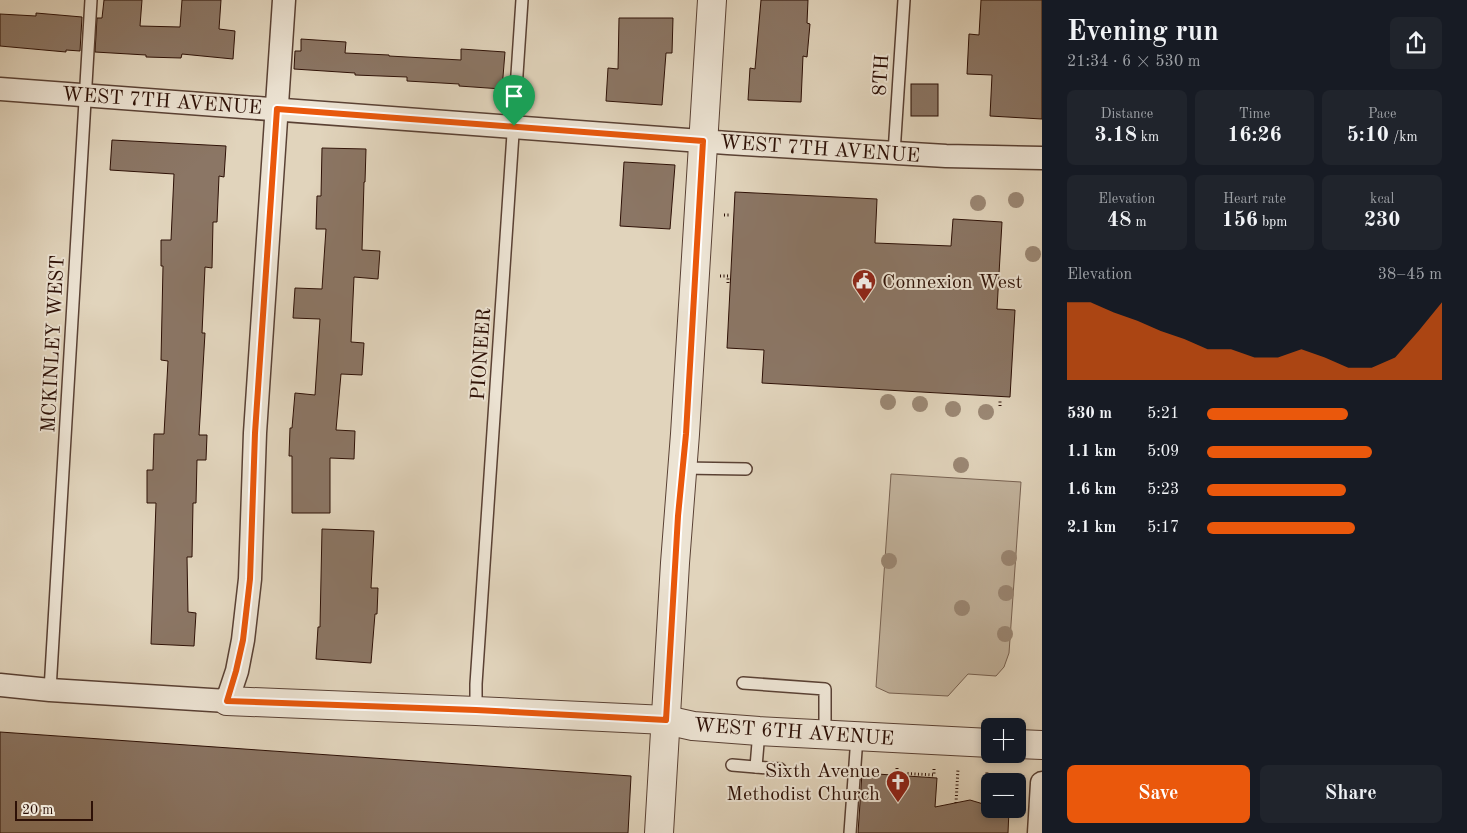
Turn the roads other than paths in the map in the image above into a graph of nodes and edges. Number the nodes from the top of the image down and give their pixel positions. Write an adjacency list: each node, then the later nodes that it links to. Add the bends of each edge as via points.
1 (91, 0): 7 (lane, MCKINLEY WEST)
2 (284, 0): 8 (street)
3 (522, 0): 9 (lane, PIONEER)
4 (712, 0): 10 (street)
5 (904, 0): 11 (lane, 8TH)
6 (0, 89): 7 (street, WEST 7TH AVENUE)
7 (85, 94): 8 (street, WEST 7TH AVENUE); 17 (lane, MCKINLEY WEST)
8 (277, 109): 9 (street, WEST 7TH AVENUE); 18 (street, via 255,433 250,579 243,640)
9 (514, 126): 10 (street, WEST 7TH AVENUE); 19 (lane, PIONEER)
10 (703, 141): 11 (street, WEST 7TH AVENUE); 13 (street)
11 (894, 153): 12 (street, WEST 7TH AVENUE)
12 (1042, 158)
13 (682, 468): 14 (lane); 20 (street)
14 (746, 469)
15 (743, 683): 22 (lane, via 825,689)
16 (0, 685): 17 (street, WEST 6TH AVENUE)
17 (50, 690): 18 (street, WEST 6TH AVENUE)
18 (227, 701): 19 (street, WEST 6TH AVENUE)
19 (476, 710): 20 (street, WEST 6TH AVENUE)
20 (666, 720): 21 (street, WEST 6TH AVENUE, via 693,726); 31 (street)
21 (759, 731): 22 (street, WEST 6TH AVENUE); 28 (lane)
22 (825, 734): 23 (street, WEST 6TH AVENUE)
23 (857, 737): 24 (street, WEST 6TH AVENUE); 32 (lane)
24 (981, 743)
25 (1026, 744): 26 (street)
26 (1042, 745)
27 (732, 765): 28 (lane)
28 (756, 766): 29 (lane)
29 (780, 769)
30 (1042, 783): 33 (street)
31 (659, 833)
32 (850, 833)
33 (1039, 833)

